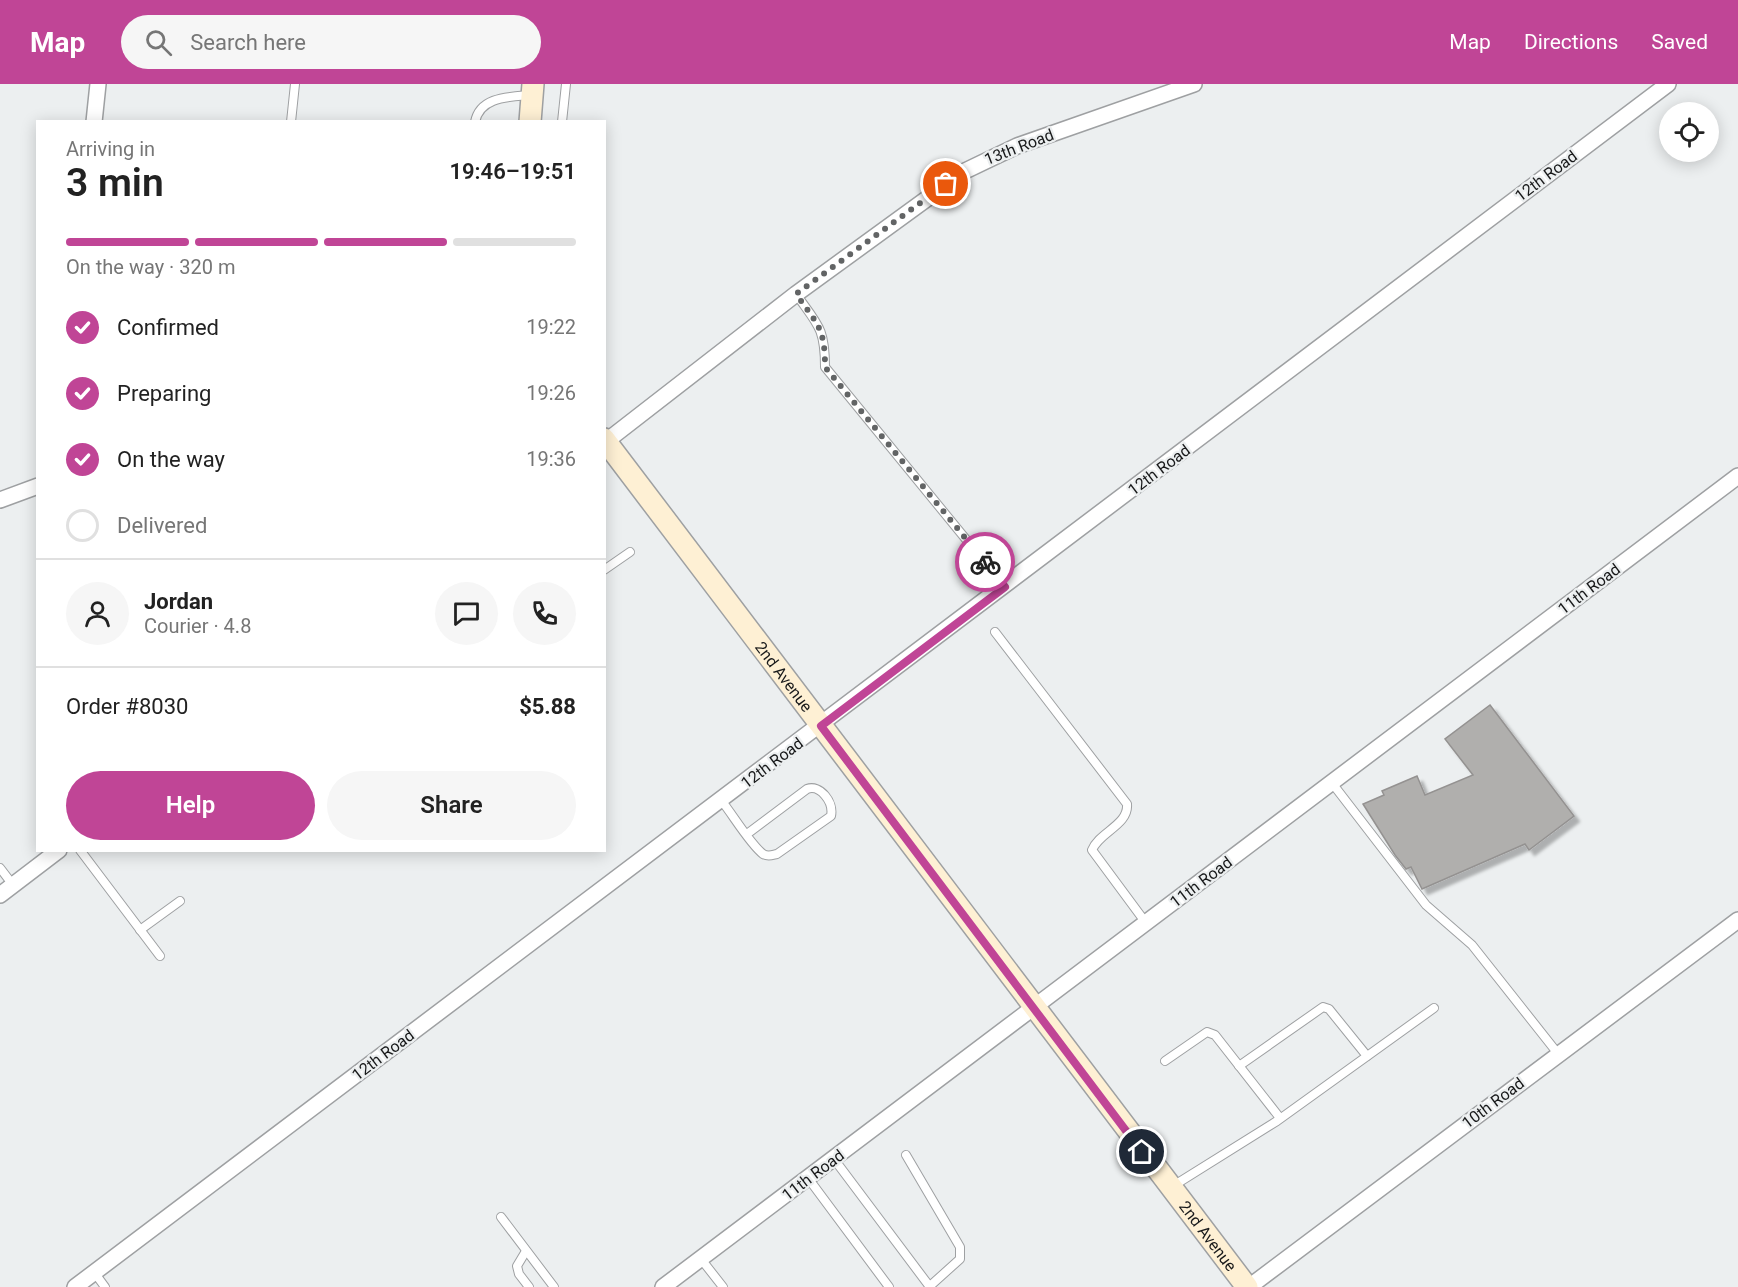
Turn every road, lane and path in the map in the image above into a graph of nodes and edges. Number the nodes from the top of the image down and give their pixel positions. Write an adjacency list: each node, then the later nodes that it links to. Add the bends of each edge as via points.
1 (98, 84): 7 (street)
2 (295, 84): 8 (lane)
3 (566, 84): 11 (lane)
4 (1194, 84): 12 (street, 13th Road, via 990,157)
5 (1668, 84): 20 (street, 12th Road)
6 (533, 90): 9 (lane, via 494,100 484,106); 10 (street)
7 (94, 120)
8 (291, 120)
9 (476, 120)
10 (530, 120)
11 (562, 120)
12 (796, 294): 13 (street, 13th Road); 20 (lane, via 819,327 826,345 825,367)
13 (606, 440)
14 (606, 442): 22 (street, 2nd Avenue)
15 (1738, 476): 23 (street, 11th Road)
16 (36, 487): 17 (street)
17 (0, 500)
18 (630, 552): 19 (lane)
19 (606, 569)
20 (1005, 587): 22 (street, 12th Road)
21 (995, 632): 33 (lane, via 1126,804 1124,817 1092,850)
22 (821, 726): 24 (street, 12th Road); 37 (street, 2nd Avenue)
23 (1332, 783): 33 (street, 11th Road); 38 (lane, via 1426,905 1472,945)
24 (722, 800): 25 (lane); 50 (street, 12th Road)
25 (747, 834): 25 (lane, via 763,854 777,854 831,816 831,804 819,789 807,789)
26 (56, 852): 29 (street)
27 (82, 852): 34 (lane)
28 (0, 868): 29 (lane)
29 (13, 885): 30 (street)
30 (0, 895)
31 (180, 901): 34 (lane)
32 (1738, 921): 38 (street, 10th Road)
33 (1147, 924): 37 (street, 11th Road)
34 (140, 930): 35 (lane)
35 (160, 956)
36 (1434, 1008): 39 (lane)
37 (1034, 1009): 44 (street, 11th Road); 46 (street, 2nd Avenue)
38 (1559, 1054): 59 (street, 10th Road)
39 (1367, 1056): 41 (lane, via 1329,1009 1323,1007); 42 (lane)
40 (1165, 1061): 41 (lane, via 1207,1032 1215,1035)
41 (1239, 1066): 42 (lane)
42 (1280, 1118): 46 (lane)
43 (906, 1155): 58 (lane, via 960,1247 960,1259)
44 (834, 1159): 45 (street, 11th Road); 58 (lane)
45 (808, 1178): 49 (street, 11th Road); 57 (lane)
46 (1169, 1188): 59 (street, 2nd Avenue)
47 (501, 1217): 48 (lane)
48 (526, 1251): 53 (lane, via 517,1266); 54 (lane)
49 (701, 1259): 55 (street, 11th Road); 56 (lane)
50 (94, 1272): 51 (street, 12th Road); 52 (lane)
51 (75, 1287)
52 (105, 1287)
53 (529, 1287)
54 (554, 1287)
55 (663, 1287)
56 (723, 1287)
57 (889, 1287)
58 (930, 1287)
59 (1248, 1287)

